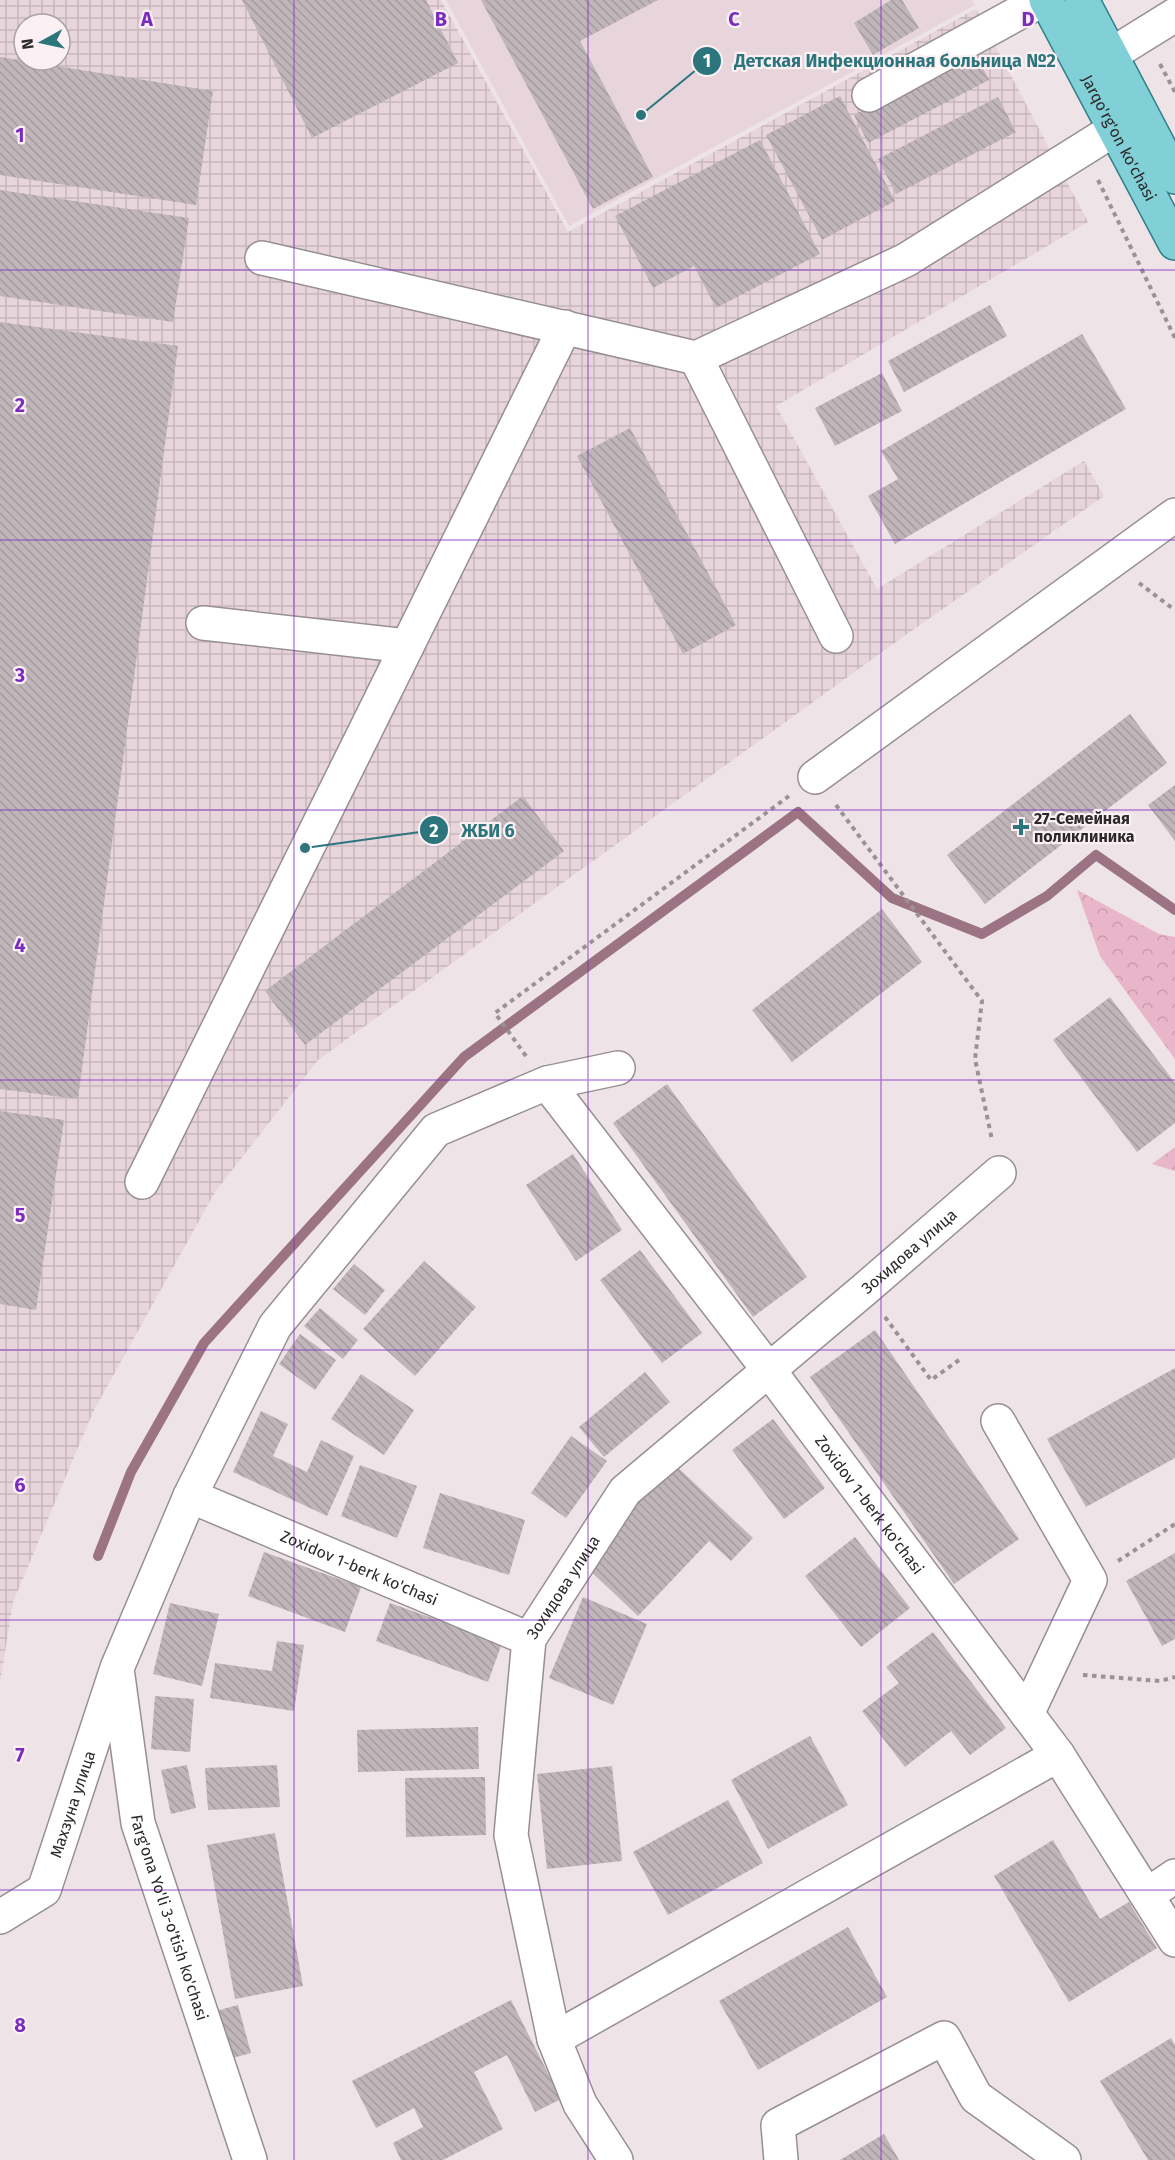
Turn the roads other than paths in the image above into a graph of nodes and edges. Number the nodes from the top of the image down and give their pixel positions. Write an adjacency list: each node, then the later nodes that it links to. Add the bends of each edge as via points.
1 (1044, 0): 4 (main road, Jarqo'rg'on ko'chasi); 5 (street)
2 (1082, 0): 4 (main road, Jarqo'rg'on ko'chasi)
3 (1175, 15): 4 (street)
4 (1097, 64): 6 (main road, Jarqo'rg'on ko'chasi); 7 (main road, Jarqo'rg'on ko'chasi)
5 (869, 95)
6 (1115, 129): 8 (main road, Jarqo'rg'on ko'chasi); 11 (street, via 906,260)
7 (1175, 177)
8 (1175, 243)
9 (262, 258): 10 (street)
10 (565, 327): 11 (street); 15 (street)
11 (696, 358): 14 (street)
12 (1175, 515): 16 (street)
13 (203, 623): 15 (street)
14 (836, 636)
15 (407, 646): 20 (street)
16 (815, 777)
17 (618, 1068): 18 (street, Махзуна улица)
18 (548, 1083): 21 (street, Zoxidov 1-berk ko'chasi); 23 (street, Махзуна улица, via 436,1130 275,1326)
19 (999, 1173): 21 (street, Зохидова улица)
20 (142, 1182)
21 (768, 1369): 24 (street, Зохидова улица, via 625,1491); 26 (street, Zoxidov 1-berk ko'chasi)
22 (998, 1421): 26 (street, via 1090,1580)
23 (190, 1496): 24 (street, Zoxidov 1-berk ko'chasi); 25 (street, Махзуна улица)
24 (529, 1639): 32 (street, Зохидова улица, via 511,1835)
25 (117, 1668): 30 (street, Махзуна улица, via 44,1890); 33 (street, Farg'ona Yo'li 3-o'tish ko'chasi, via 138,1823)
26 (1027, 1714): 27 (street, Zoxidov 1-berk ko'chasi)
27 (1058, 1755): 29 (street, Zoxidov 1-berk ko'chasi); 32 (street)
28 (1175, 1876): 29 (street)
29 (1147, 1895): 31 (street, Zoxidov 1-berk ko'chasi)
30 (0, 1917)
31 (1175, 1940)
32 (554, 2039): 34 (street, Зохидова улица, via 580,2104)
33 (250, 2160)
34 (616, 2160)
35 (781, 2160): 36 (street, via 778,2125 944,2038 976,2097)
36 (1064, 2160)

